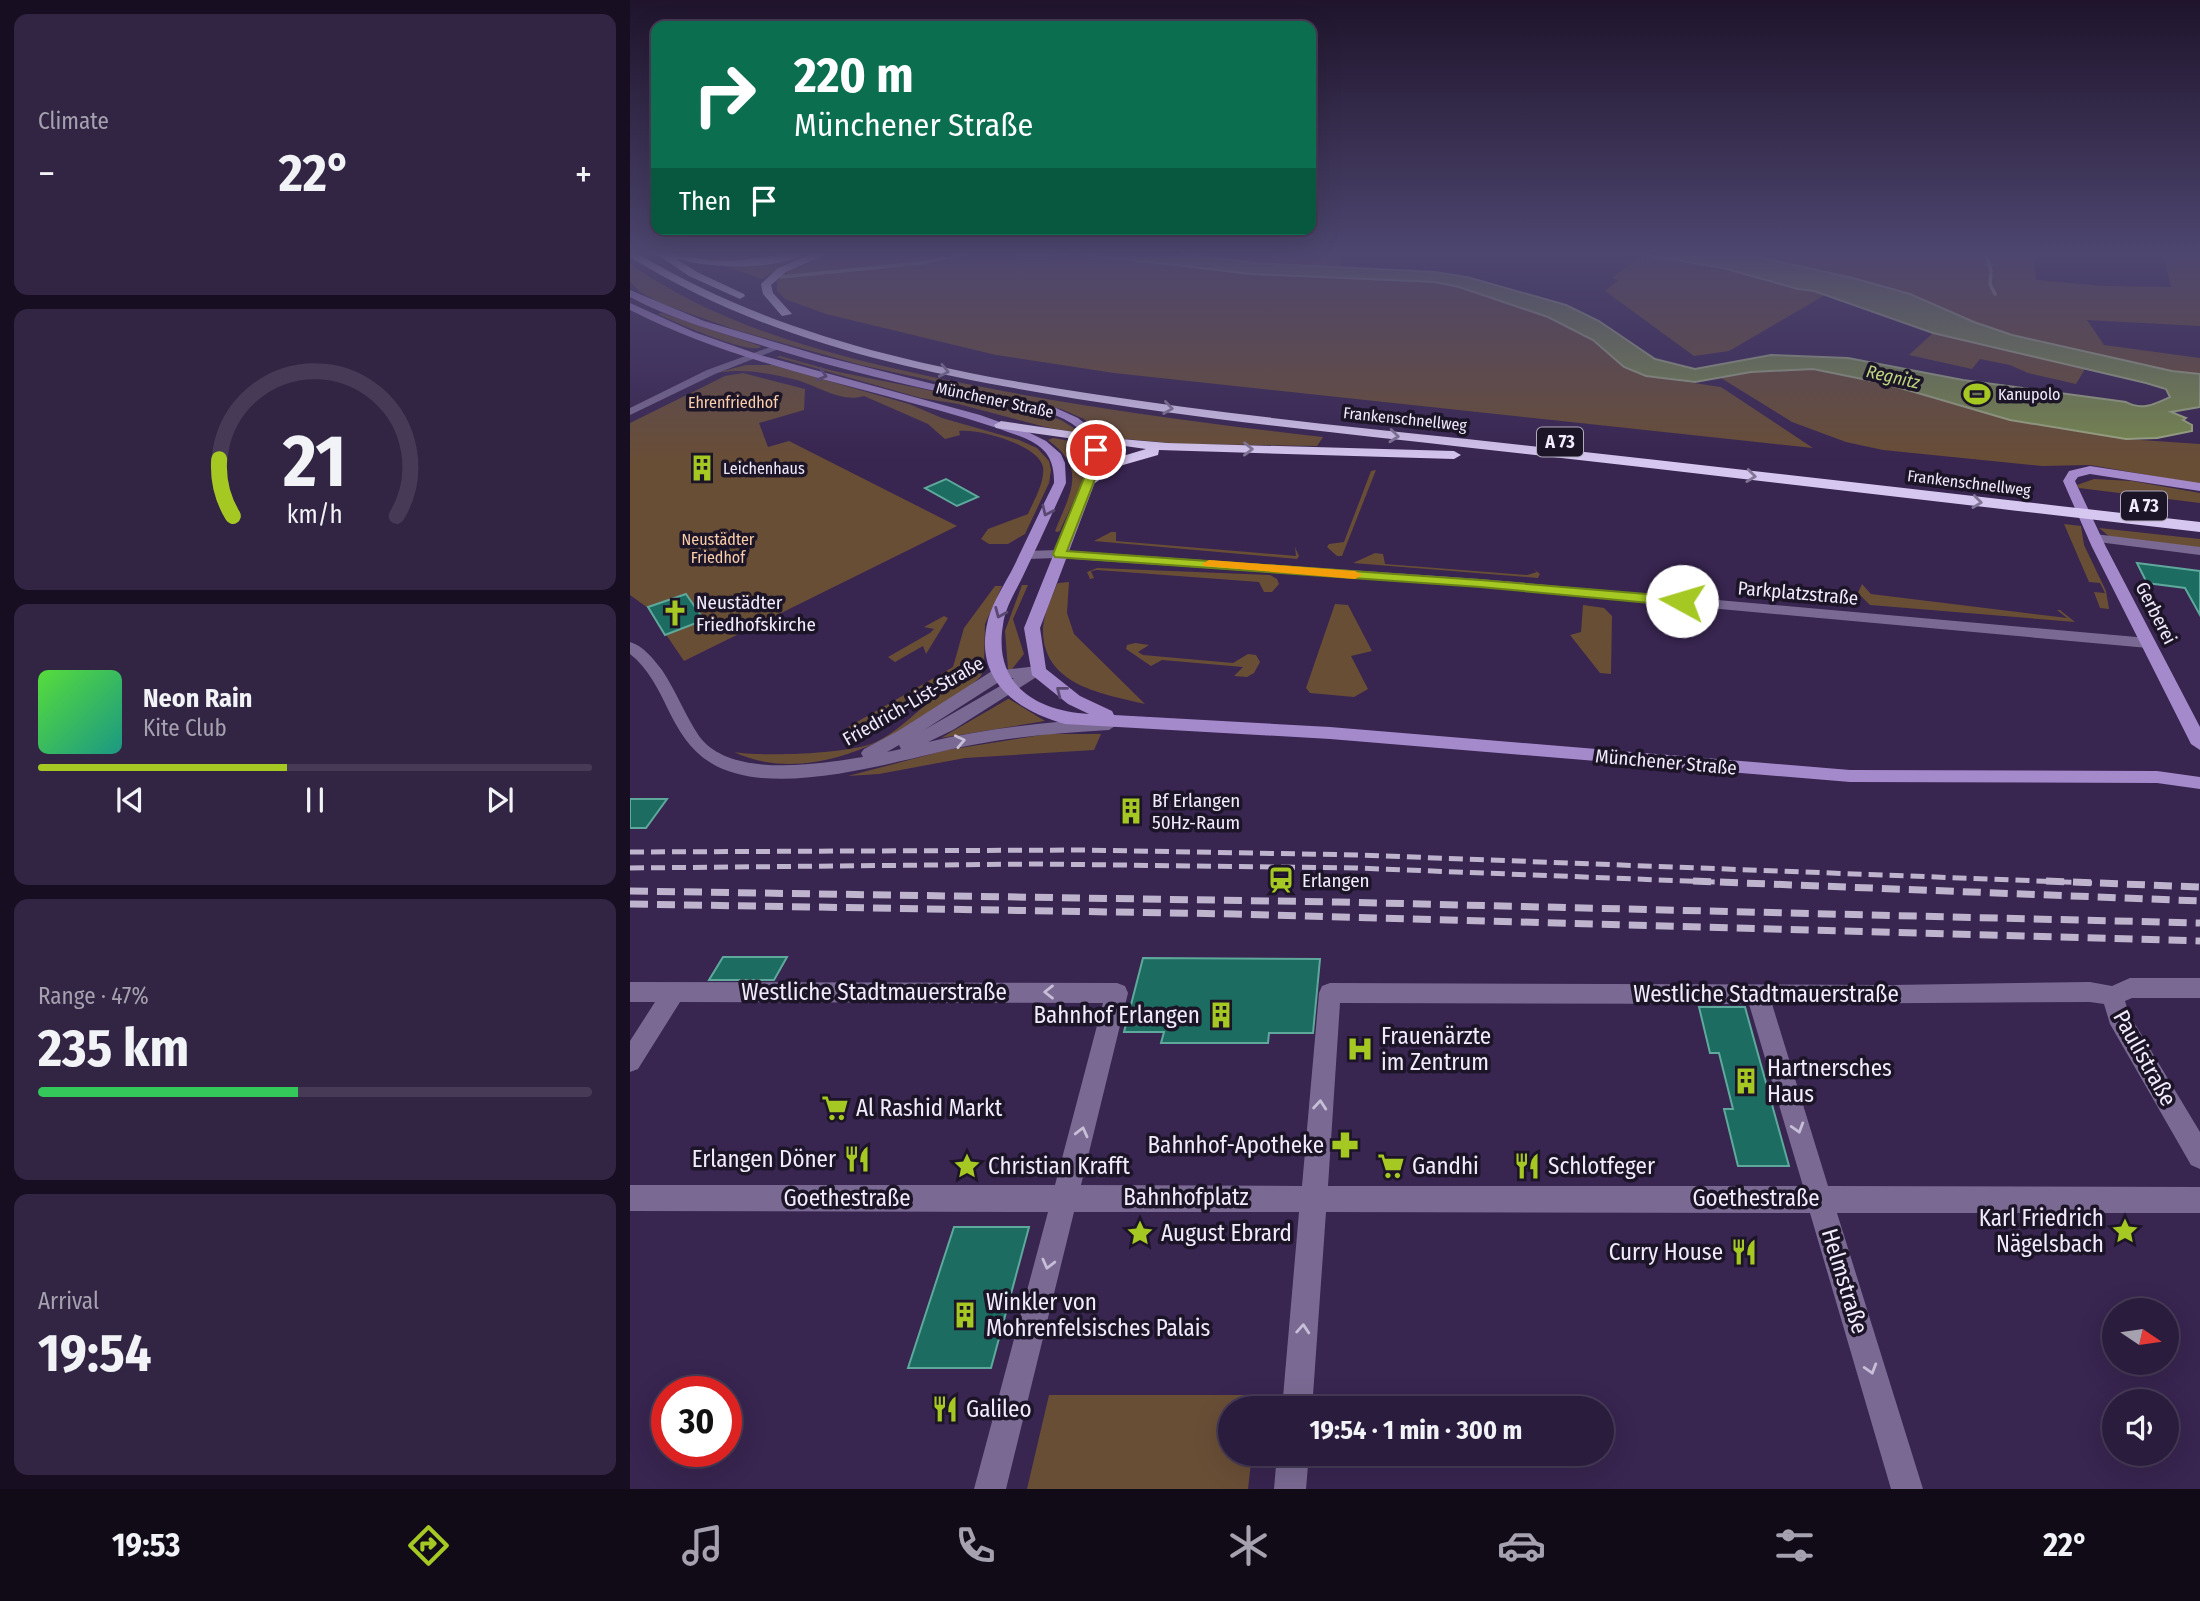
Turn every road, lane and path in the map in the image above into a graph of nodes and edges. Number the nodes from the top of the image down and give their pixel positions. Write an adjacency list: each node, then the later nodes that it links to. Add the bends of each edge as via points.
1 (668, 322): 6 (main road, Münchener Straße)
2 (705, 322): 4 (main road, Münchener Straße)
3 (770, 322): 11 (highway, Frankenschnellweg / A 73, one-way to 11, via 897,361 1064,393)
4 (779, 347): 6 (street); 9 (main road, Münchener Straße, via 1065,415)
5 (930, 354): 14 (highway, Frankenschnellweg / A 73, via 1167,396)
6 (756, 356): 7 (street, via 711,372); 8 (main road, Münchener Straße, one-way to 8)
7 (630, 412)
8 (1001, 425): 9 (highway); 21 (main road, Münchener Straße, one-way to 21, via 1046,447 1061,465 1060,483)
9 (1095, 439): 10 (highway); 12 (main road, via 1097,461)
10 (1168, 447): 11 (highway, one-way to 11); 12 (highway, via 1126,459)
11 (1659, 465): 14 (highway, Frankenschnellweg / A 73, one-way to 14)
12 (1090, 482): 20 (main road)
13 (2200, 487): 18 (main road, Gerberei, via 2090,470 2073,474 2069,481)
14 (2039, 502): 15 (highway, Frankenschnellweg / A 73)
15 (2092, 508): 16 (highway, Frankenschnellweg / A 73); 17 (highway, Frankenschnellweg / A 73)
16 (2200, 513)
17 (2200, 527)
18 (2095, 538): 19 (street); 22 (main road, Gerberei)
19 (2200, 551)
20 (1059, 554): 21 (street, Parkplatzstraße); 22 (street, Parkplatzstraße, via 1480,583); 24 (main road, via 1032,628)
21 (1026, 555): 25 (main road, Münchener Straße, one-way to 25, via 995,624)
22 (2148, 643): 28 (main road, Gerberei)
23 (630, 647): 29 (street, Friedrich-List-Straße, via 655,675 694,742 709,756 734,766 768,771)
24 (1038, 671): 25 (street, Friedrich-List-Straße); 26 (street, Friedrich-List-Straße); 27 (main road, Münchener Straße, one-way to 24, via 1097,712 1073,700)
25 (998, 675): 26 (main road, Münchener Straße); 29 (street, Friedrich-List-Straße, via 893,741)
26 (1010, 690): 27 (main road, Münchener Straße, via 1042,713); 29 (street, Friedrich-List-Straße, via 917,741)
27 (1137, 722): 29 (street, Friedrich-List-Straße, one-way to 27, via 1018,731); 30 (main road, Münchener Straße, via 1330,733 1850,776 2157,777)
28 (2200, 744)
29 (845, 765)
30 (2200, 783)
31 (2200, 988): 35 (street, Westliche Stadtmauerstraße, via 2130,988)
32 (630, 992): 33 (street, Westliche Stadtmauerstraße)
33 (674, 992): 36 (street); 40 (street, Westliche Stadtmauerstraße, one-way to 33, via 1117,993)
34 (1756, 993): 35 (street, Westliche Stadtmauerstraße, via 2090,992); 38 (street, Westliche Stadtmauerstraße, one-way to 34, via 1330,993); 41 (street, Helmstraße, one-way to 41)
35 (2113, 996): 37 (street, Paulistraße, via 2118,1017)
36 (630, 1061)
37 (2200, 1156)
38 (1313, 1197): 40 (street, Bahnhofplatz); 41 (street, Goethestraße); 43 (street, one-way to 38)
39 (630, 1198): 40 (street, Goethestraße)
40 (1065, 1198): 45 (street, one-way to 45)
41 (1820, 1199): 42 (street, Goethestraße); 47 (street, Helmstraße, one-way to 47)
42 (2200, 1200)
43 (1298, 1396)
44 (1292, 1466): 46 (street)
45 (990, 1489)
46 (1290, 1489)
47 (1907, 1489)

